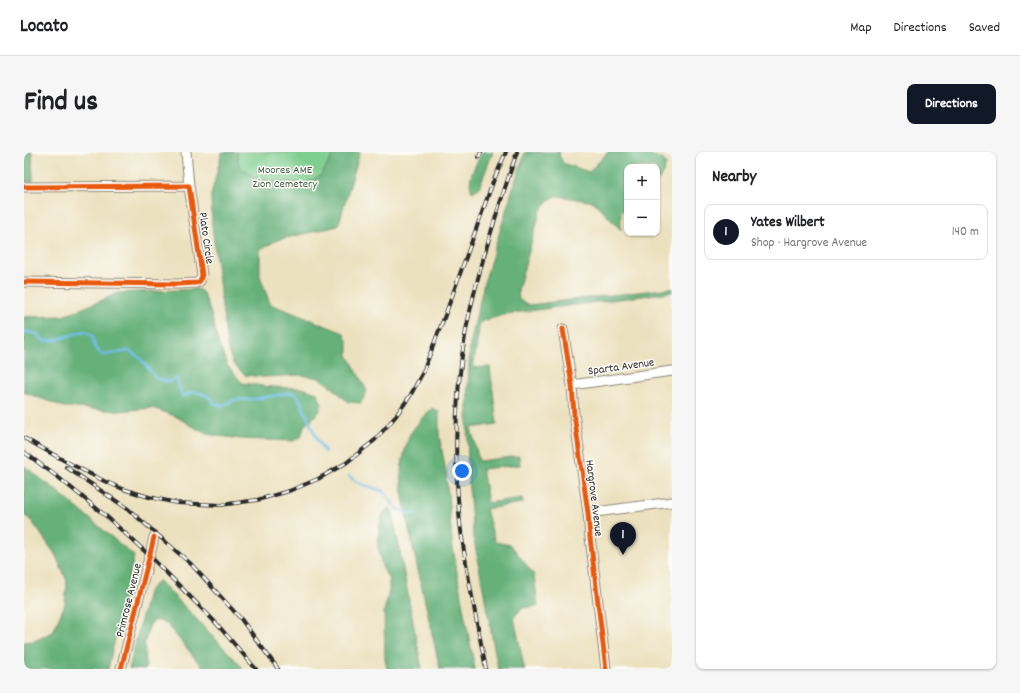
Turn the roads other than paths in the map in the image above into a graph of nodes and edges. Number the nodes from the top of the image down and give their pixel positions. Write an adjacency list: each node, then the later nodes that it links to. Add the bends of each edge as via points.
1 (186, 152): 2 (street)
2 (189, 186): 3 (street); 4 (street, Plato Circle, via 202,275 200,281 178,284)
3 (24, 187)
4 (24, 282)
5 (562, 329): 7 (street, Hargrove Avenue)
6 (672, 372): 7 (street, Sparta Avenue)
7 (572, 385): 9 (street, Hargrove Avenue)
8 (672, 502): 9 (street)
9 (588, 513): 12 (street, Hargrove Avenue)
10 (154, 537): 11 (street, Primrose Avenue)
11 (121, 669)
12 (606, 669)

